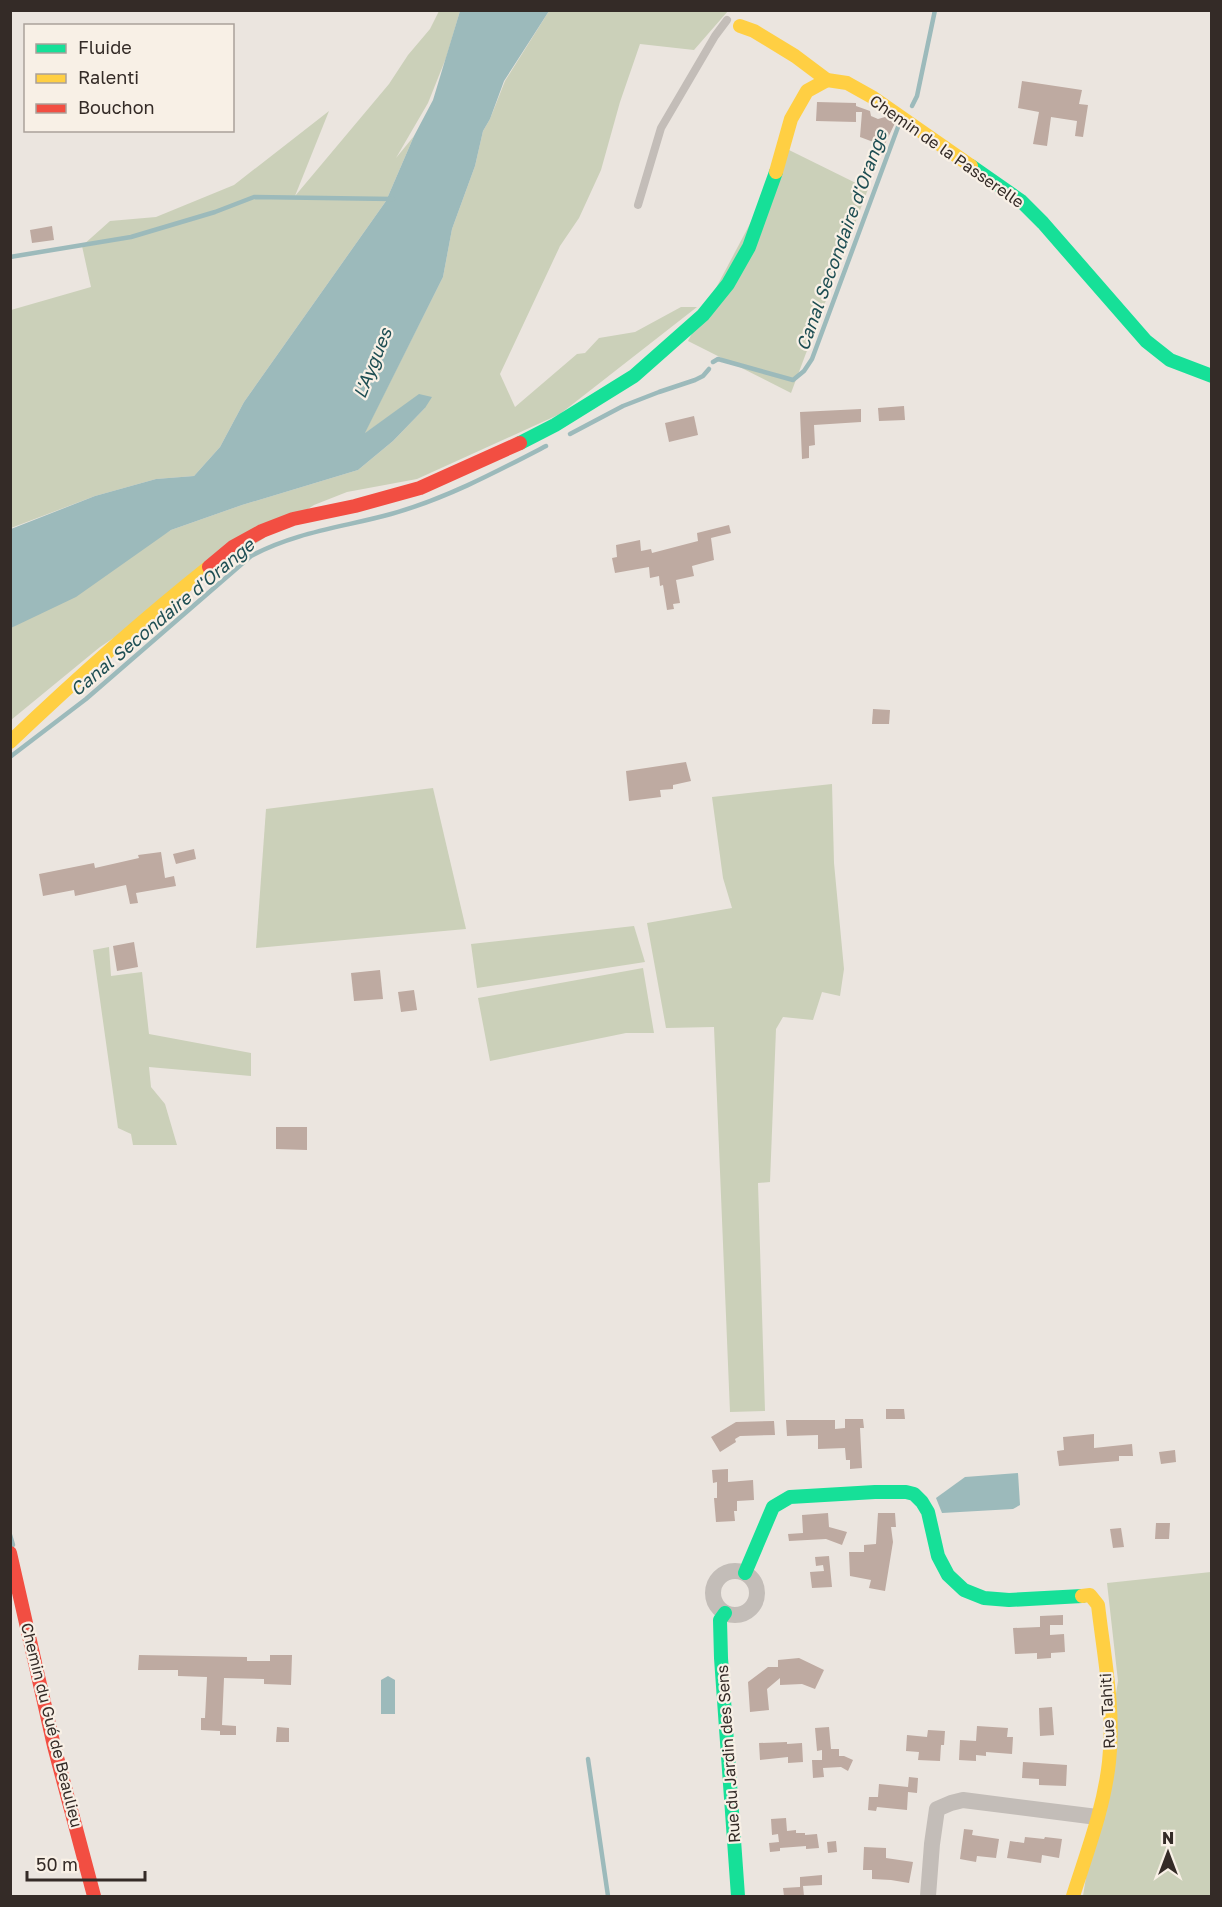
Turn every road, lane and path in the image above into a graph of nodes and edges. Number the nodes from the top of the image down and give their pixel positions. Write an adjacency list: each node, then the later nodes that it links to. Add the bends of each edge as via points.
1 (734, 23): 2 (street, Chemin de la Passerelle, via 795,56); 3 (lane, via 715,36 662,128)
2 (826, 80): 4 (street, Chemin de la Passerelle, via 847,83 872,97 1021,201 1146,341 1170,360); 5 (street, via 807,91 791,119 749,247 728,284 703,315 634,376 555,425 430,484 292,519 233,547 91,665)
3 (638, 205)
4 (1212, 376)
5 (10, 742)
6 (10, 1553): 10 (street, Chemin du Gué de Beaulieu, via 54,1746)
7 (745, 1573): 8 (street, via 730,1571 714,1587 715,1602); 8 (street, via 757,1589 755,1603 745,1613); 9 (street, Rue Tahiti, via 773,1507 780,1502 790,1497 896,1491 913,1493 922,1502 929,1515 939,1560 963,1589 982,1598 1090,1595 1098,1605 1110,1742)
8 (725, 1613): 11 (street, Rue du Jardin des Sens, via 720,1620 721,1658)
9 (1097, 1817): 12 (street, via 963,1800 937,1809); 13 (street, Rue Tahiti)
10 (94, 1896)
11 (738, 1896)
12 (928, 1896)
13 (1072, 1896)

